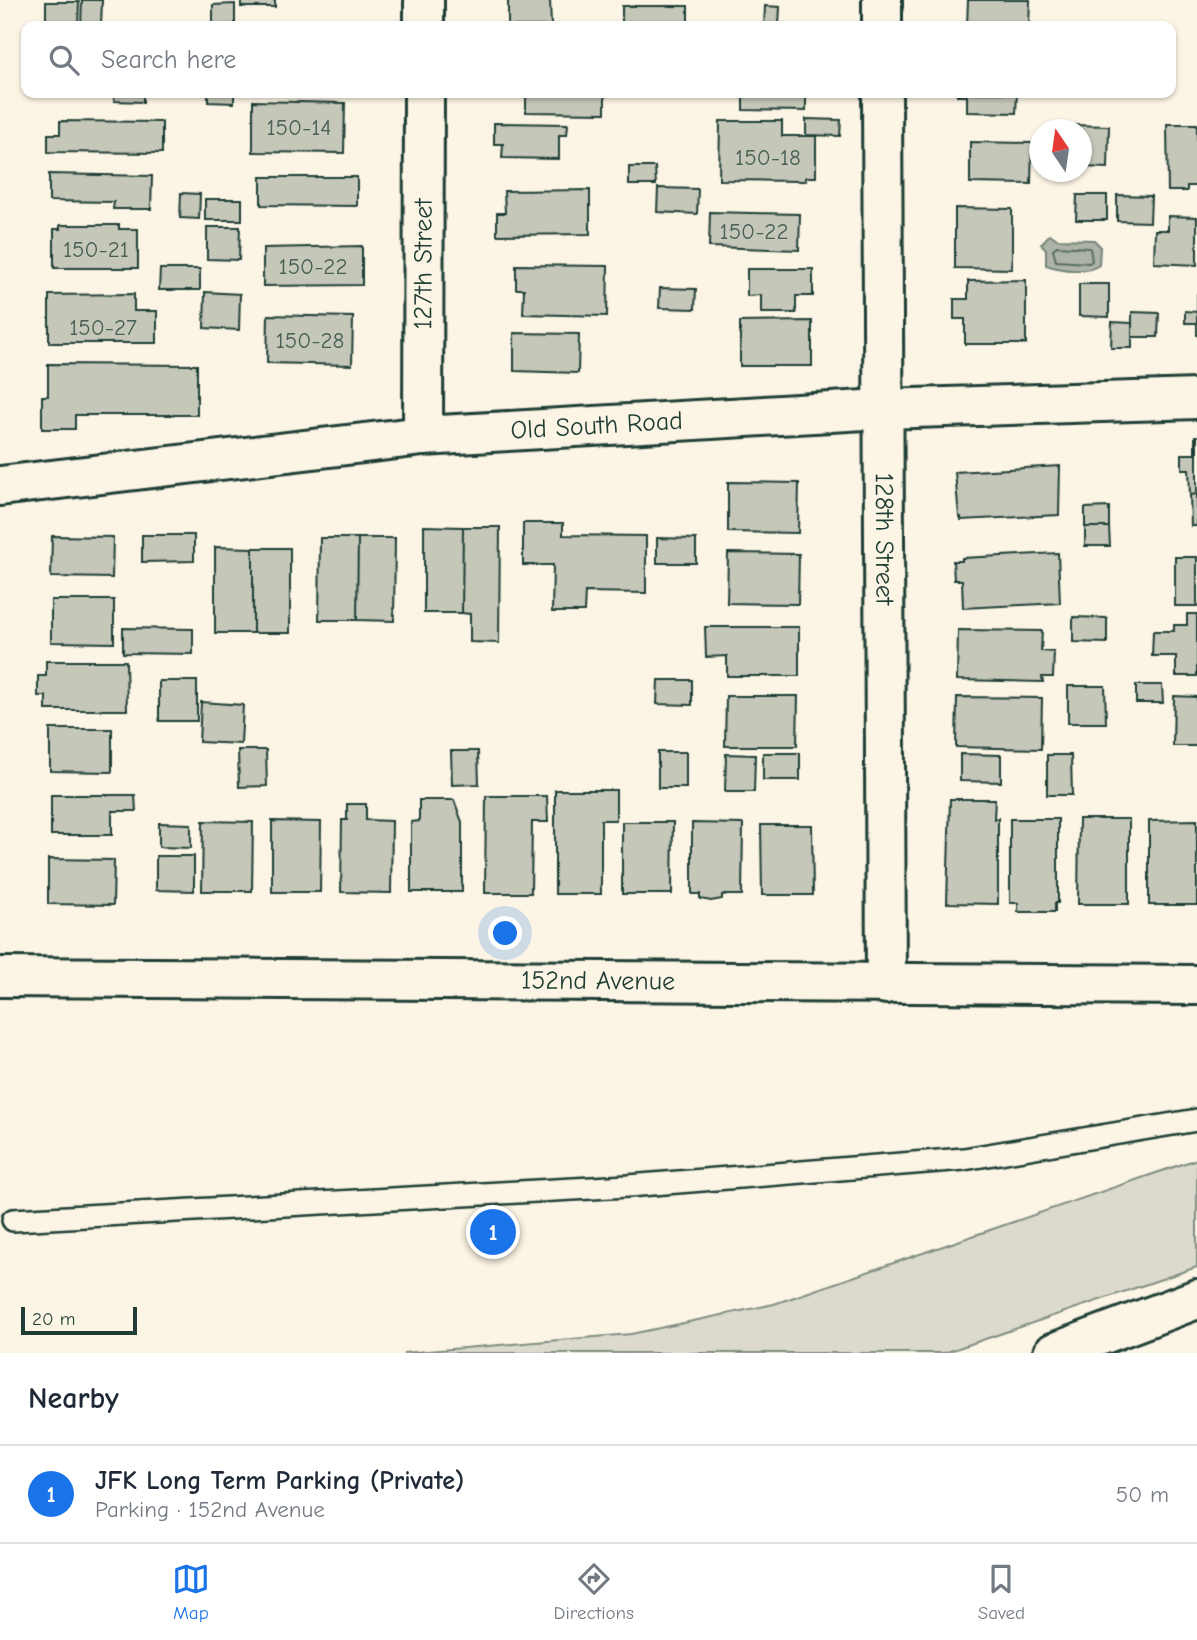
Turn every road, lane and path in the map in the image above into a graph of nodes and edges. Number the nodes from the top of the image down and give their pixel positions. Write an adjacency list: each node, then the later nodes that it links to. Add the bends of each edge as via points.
1 (424, 0): 3 (main road)
2 (882, 0): 4 (main road)
3 (424, 21)
4 (882, 21)
5 (424, 98): 9 (main road, 127th Street)
6 (882, 98): 8 (main road, 128th Street)
7 (1197, 398): 8 (main road, Old South Road)
8 (882, 409): 9 (main road, Old South Road); 12 (main road, 128th Street)
9 (423, 436): 10 (main road, Old South Road)
10 (0, 486)
11 (0, 977): 12 (main road, 152nd Avenue)
12 (886, 984): 13 (main road, 152nd Avenue)
13 (1197, 985)
14 (1197, 1120): 15 (lane, via 950,1161 628,1186)
15 (13, 1220)
16 (1197, 1298): 17 (main road)
17 (1053, 1353)

